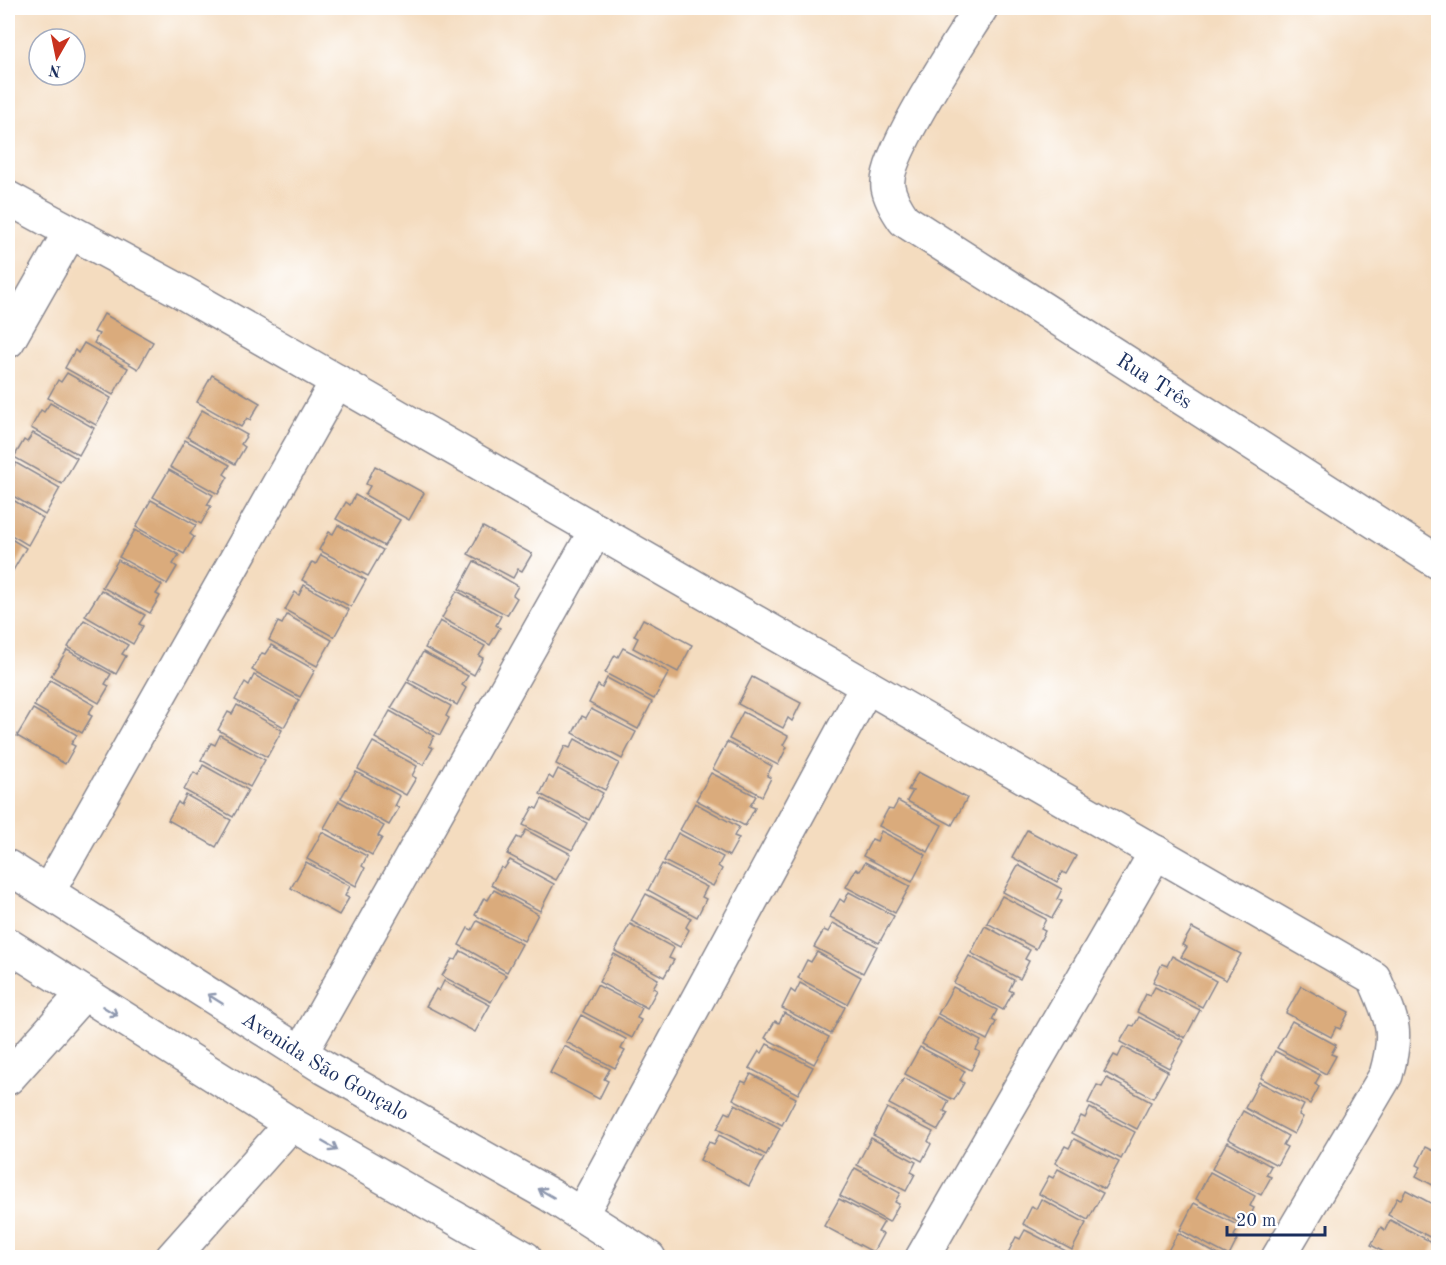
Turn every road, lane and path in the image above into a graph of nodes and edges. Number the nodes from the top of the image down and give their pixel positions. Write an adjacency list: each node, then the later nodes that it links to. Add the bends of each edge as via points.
1 (981, 8): 7 (street, Rua Três, via 889,168 887,186 904,220)
2 (8, 198): 3 (street)
3 (70, 232): 4 (street); 5 (street)
4 (8, 341)
5 (337, 381): 6 (street); 11 (street)
6 (597, 531): 8 (street); 14 (street)
7 (1438, 562)
8 (867, 686): 9 (street); 17 (street)
9 (1156, 852): 21 (street); 22 (street, via 1374,978 1391,1017 1395,1045 1386,1075)
10 (8, 867): 11 (street, Avenida São Gonçalo)
11 (48, 892): 14 (street, Avenida São Gonçalo, one-way to 11)
12 (8, 945): 13 (street)
13 (83, 994): 15 (street); 16 (street, one-way to 16)
14 (301, 1053): 17 (street, Avenida São Gonçalo, one-way to 14)
15 (8, 1078)
16 (291, 1124): 18 (street, one-way to 18); 19 (street)
17 (581, 1215): 20 (street, Avenida São Gonçalo)
18 (517, 1256)
19 (172, 1257)
20 (649, 1257)
21 (922, 1257)
22 (1278, 1257)

